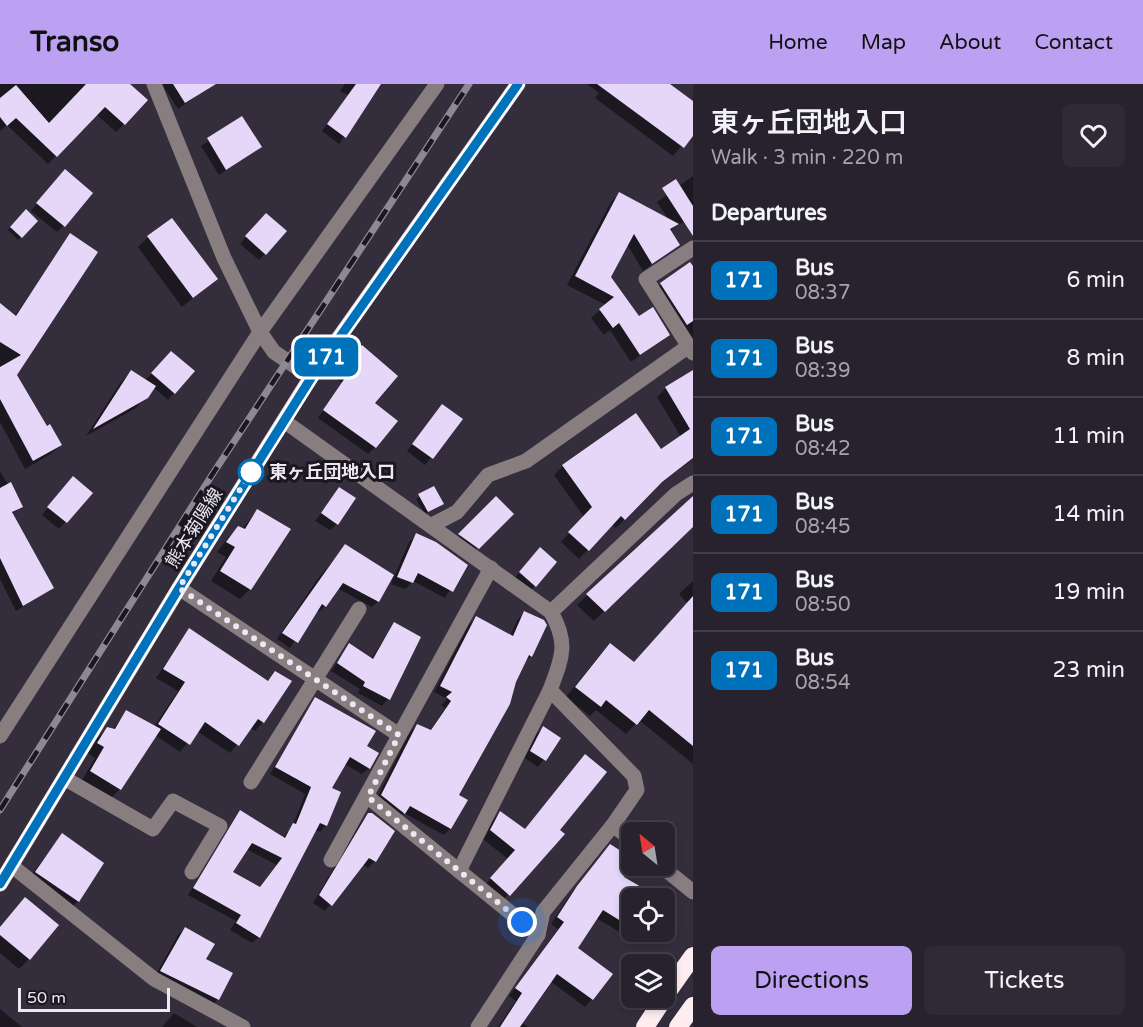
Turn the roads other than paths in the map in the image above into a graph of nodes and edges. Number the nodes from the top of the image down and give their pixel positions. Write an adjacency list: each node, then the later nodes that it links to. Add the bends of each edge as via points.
1 (154, 84): 5 (street, via 224,258)
2 (437, 84): 5 (street)
3 (518, 84): 7 (main road, 熊本菊陽線)
4 (693, 248): 6 (street, via 646,279)
5 (260, 332): 7 (street, via 273,352); 18 (street)
6 (691, 349): 10 (street, via 526,461 488,475 457,512)
7 (311, 378): 8 (main road, 熊本菊陽線)
8 (284, 421): 10 (street); 12 (main road, 熊本菊陽線)
9 (693, 483): 14 (street, via 676,494)
10 (432, 525): 11 (street)
11 (491, 568): 14 (street); 17 (street)
12 (179, 588): 15 (street); 19 (main road, 熊本菊陽線)
13 (360, 609): 15 (street)
14 (551, 612): 16 (street, via 564,642)
15 (316, 680): 17 (street); 20 (street)
16 (550, 690): 22 (street, via 634,776 637,790); 26 (street)
17 (399, 735): 21 (street)
18 (0, 736)
19 (64, 778): 25 (main road, 熊本菊陽線); 27 (street, via 153,829 173,801 220,825)
20 (251, 782)
21 (368, 797): 24 (street); 26 (street)
22 (613, 825): 23 (street); 31 (street, via 543,912)
23 (621, 831)
24 (331, 860)
25 (12, 866): 29 (main road, 熊本菊陽線); 36 (street, via 154,980)
26 (459, 871): 31 (street)
27 (192, 872)
28 (673, 876): 30 (street)
29 (0, 884)
30 (693, 892)
31 (538, 935): 37 (street)
32 (693, 956): 33 (highway)
33 (675, 981)
34 (693, 1006): 39 (highway)
35 (657, 1008): 38 (highway)
36 (243, 1027)
37 (478, 1027)
38 (645, 1027)
39 (678, 1027)

